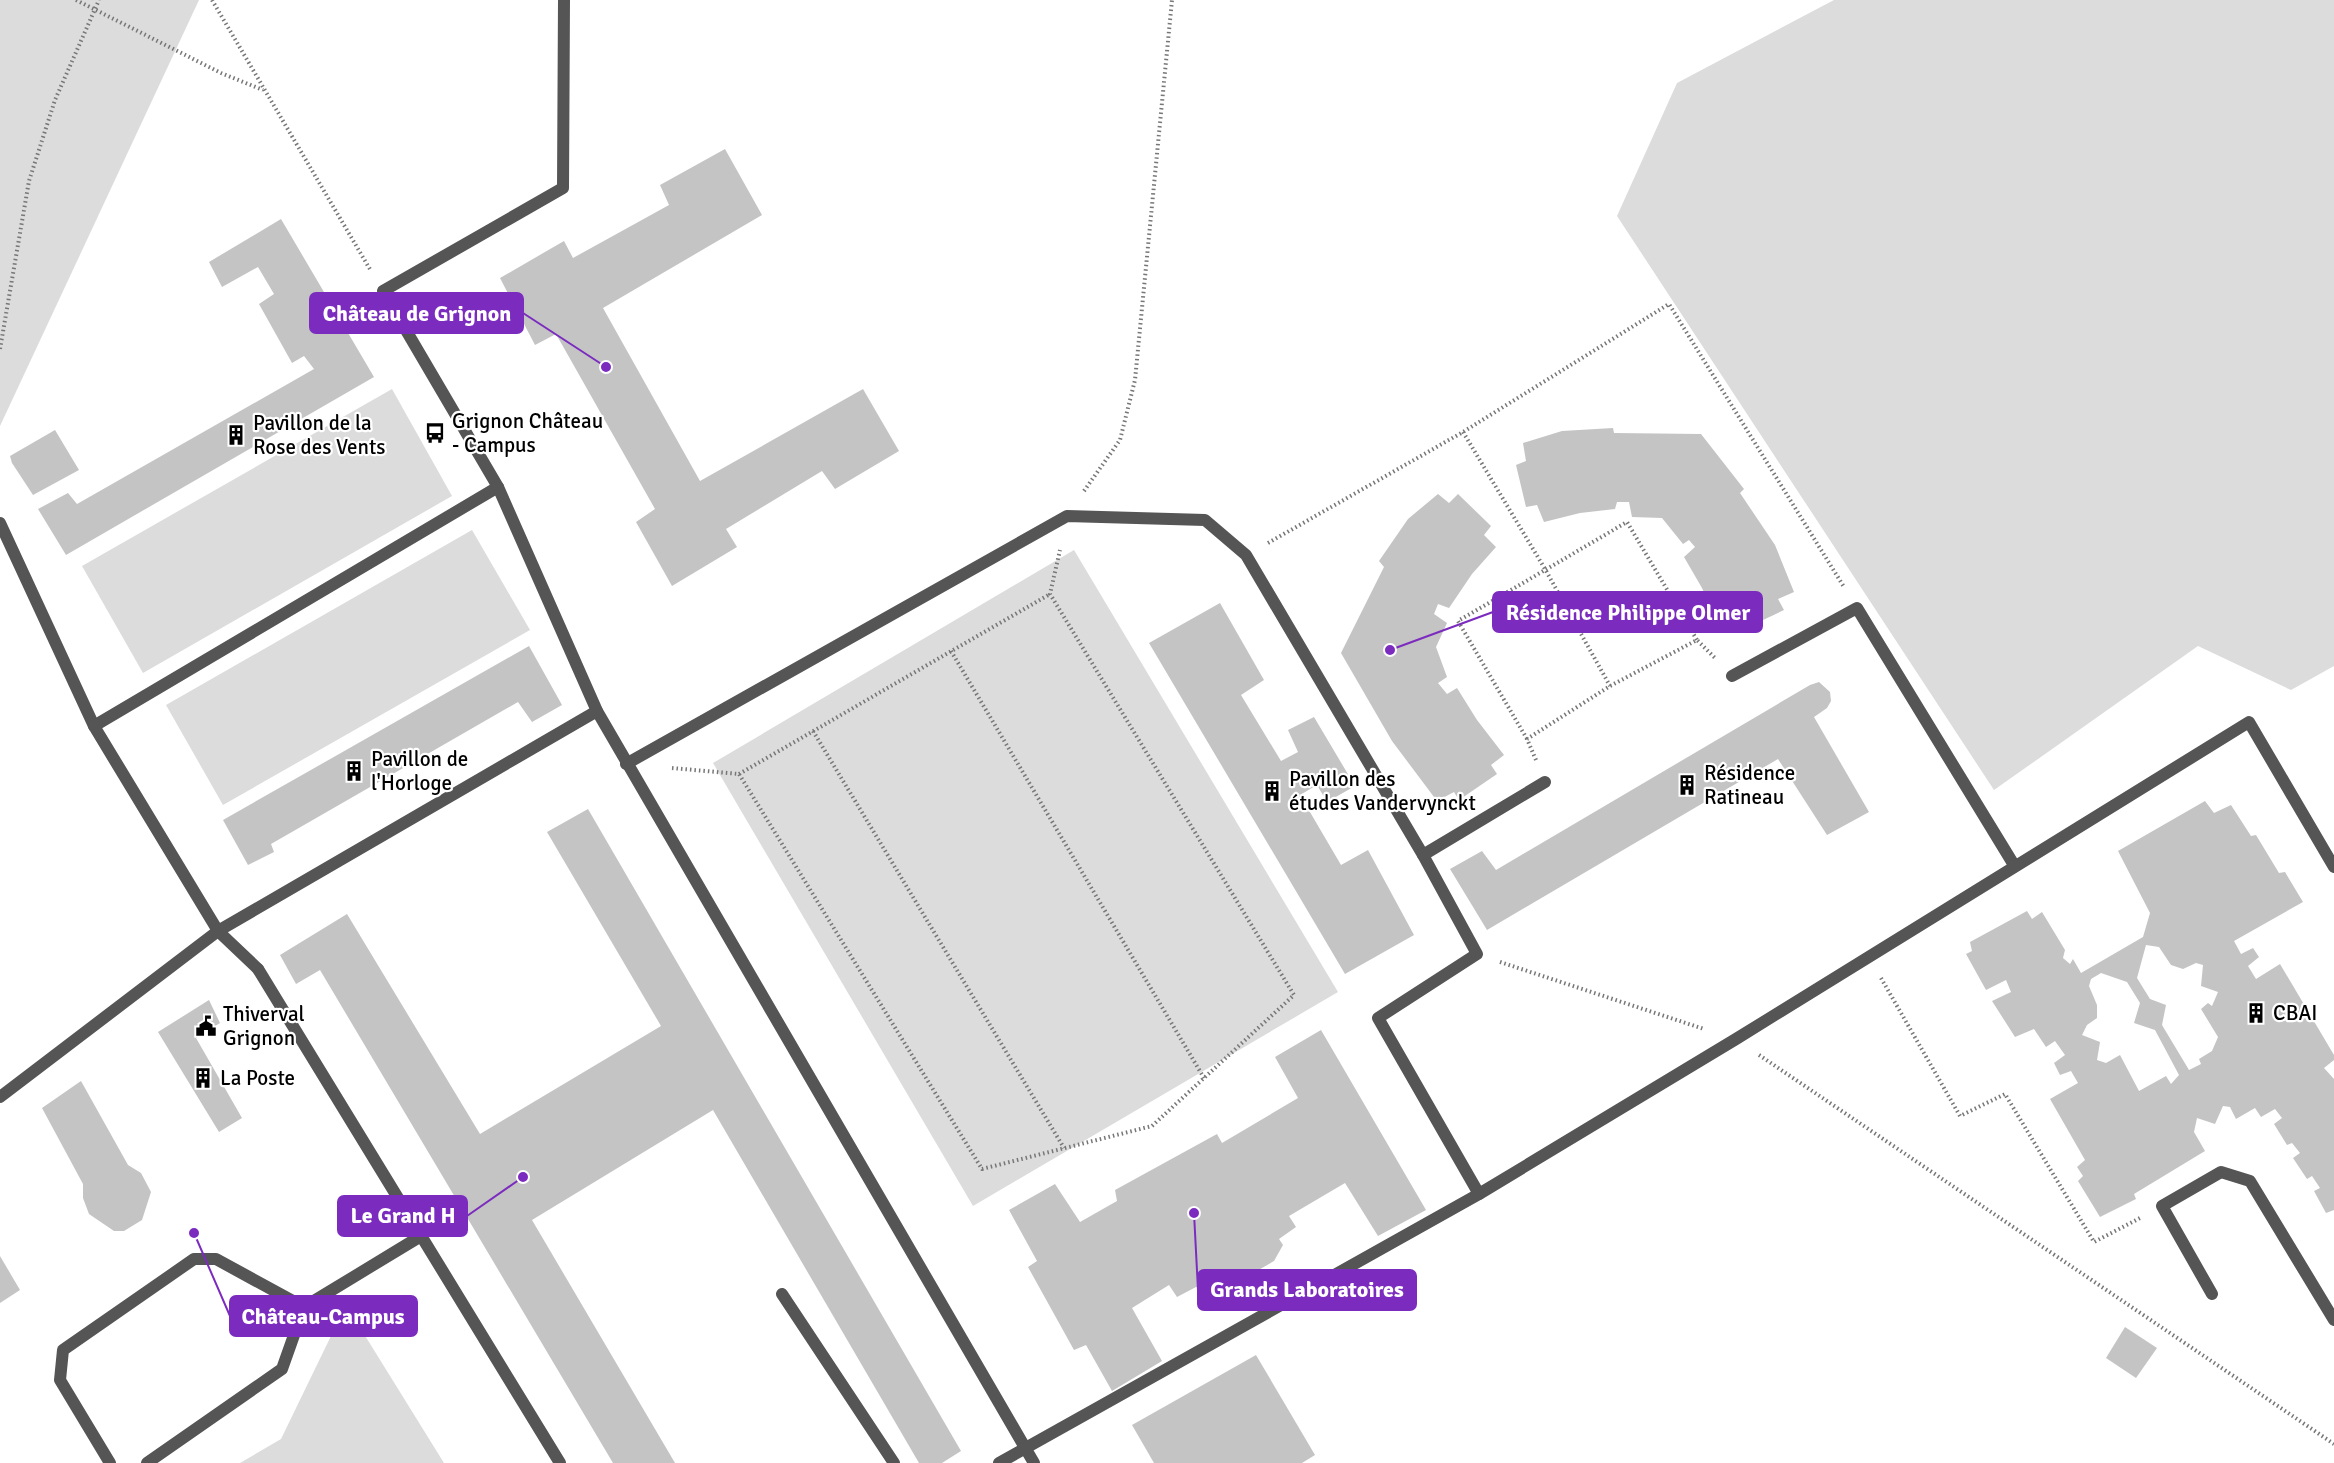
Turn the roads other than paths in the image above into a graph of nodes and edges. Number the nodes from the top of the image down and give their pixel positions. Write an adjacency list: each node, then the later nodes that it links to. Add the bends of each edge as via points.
1 (564, 0): 2 (street, via 563,188 383,291)
2 (498, 487): 5 (street); 6 (street)
3 (0, 524): 6 (street)
4 (1732, 676): 10 (street, via 1857,608)
5 (597, 711): 7 (street); 12 (street)
6 (94, 726): 12 (street)
7 (626, 764): 9 (street, via 1067,516 1205,520 1246,555); 20 (street)
8 (1545, 782): 9 (street)
9 (1423, 855): 14 (street, via 1477,954 1378,1018)
10 (2014, 865): 11 (street, via 2249,722); 14 (street)
11 (2334, 867)
12 (218, 931): 13 (street); 15 (street, via 258,969)
13 (0, 1096)
14 (1479, 1194): 20 (street)
15 (421, 1236): 18 (street); 23 (street)
16 (782, 1294): 24 (street)
17 (2212, 1294): 19 (street, via 2162,1206 2221,1172 2250,1181)
18 (304, 1307): 21 (street, via 216,1259 194,1260 63,1350 60,1380); 22 (street, via 282,1370)
19 (2334, 1320)
20 (1026, 1448): 25 (street); 26 (street)
21 (110, 1463)
22 (147, 1463)
23 (560, 1463)
24 (894, 1463)
25 (999, 1463)
26 (1034, 1463)

